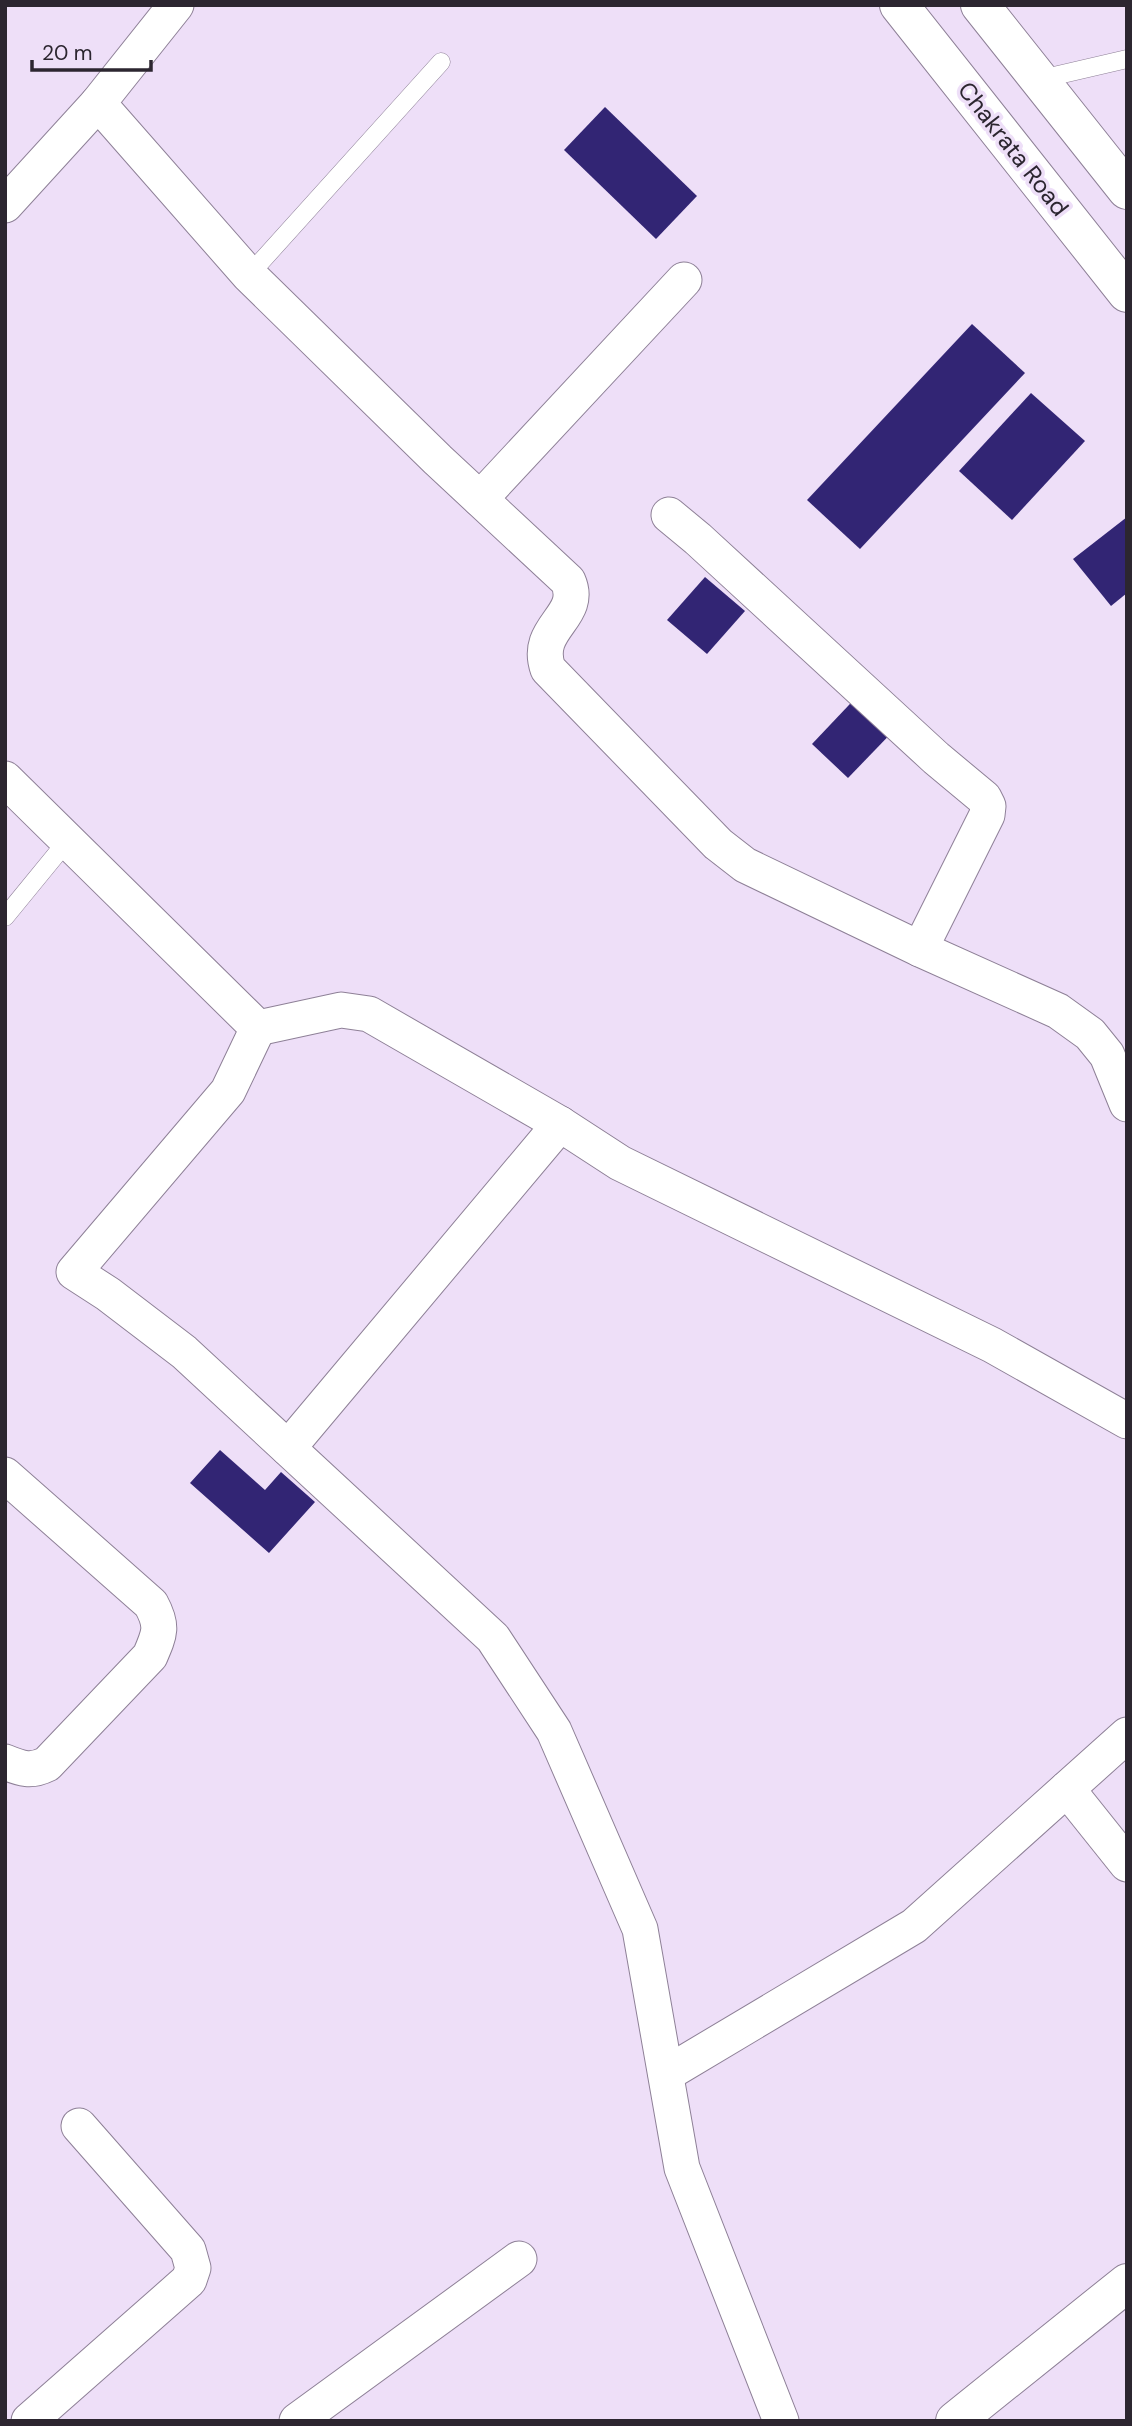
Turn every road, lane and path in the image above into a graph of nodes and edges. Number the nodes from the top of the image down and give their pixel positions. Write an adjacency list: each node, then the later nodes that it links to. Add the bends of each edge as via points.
1 (176, 5): 7 (street)
2 (899, 5): 12 (main road, Chakrata Road)
3 (980, 5): 6 (main road)
4 (1127, 59): 6 (lane)
5 (441, 62): 10 (lane)
6 (1041, 79): 8 (main road)
7 (98, 103): 9 (street); 10 (street)
8 (1127, 190)
9 (5, 205)
10 (249, 275): 13 (street)
11 (684, 280): 13 (street)
12 (1127, 293)
13 (480, 499): 18 (street, via 568,580 571,603 544,646 548,669 718,844 745,865)
14 (668, 515): 18 (street, via 984,798 987,815)
15 (5, 779): 16 (street)
16 (68, 840): 17 (lane); 19 (street)
17 (5, 917)
18 (920, 949): 20 (street, via 1058,1012 1090,1034 1107,1055)
19 (258, 1028): 21 (street, via 341,1010 369,1014); 23 (street, via 228,1091 74,1272 184,1352)
20 (1127, 1104)
21 (560, 1124): 22 (street, via 620,1163 992,1345); 23 (street)
22 (1127, 1421)
23 (288, 1448): 29 (street, via 493,1638 555,1731 640,1929)
24 (5, 1475): 26 (street, via 151,1604 159,1620 159,1636 150,1656 47,1764 34,1770)
25 (1127, 1735): 27 (street)
26 (5, 1762)
27 (1067, 1789): 28 (street); 29 (street, via 915,1926)
28 (1127, 1864)
29 (666, 2074): 35 (street, via 682,2168)
30 (79, 2126): 33 (street, via 188,2250 193,2269 189,2280)
31 (519, 2259): 34 (street)
32 (1127, 2283): 36 (main road)
33 (29, 2421)
34 (297, 2421)
35 (781, 2421)
36 (955, 2421)

